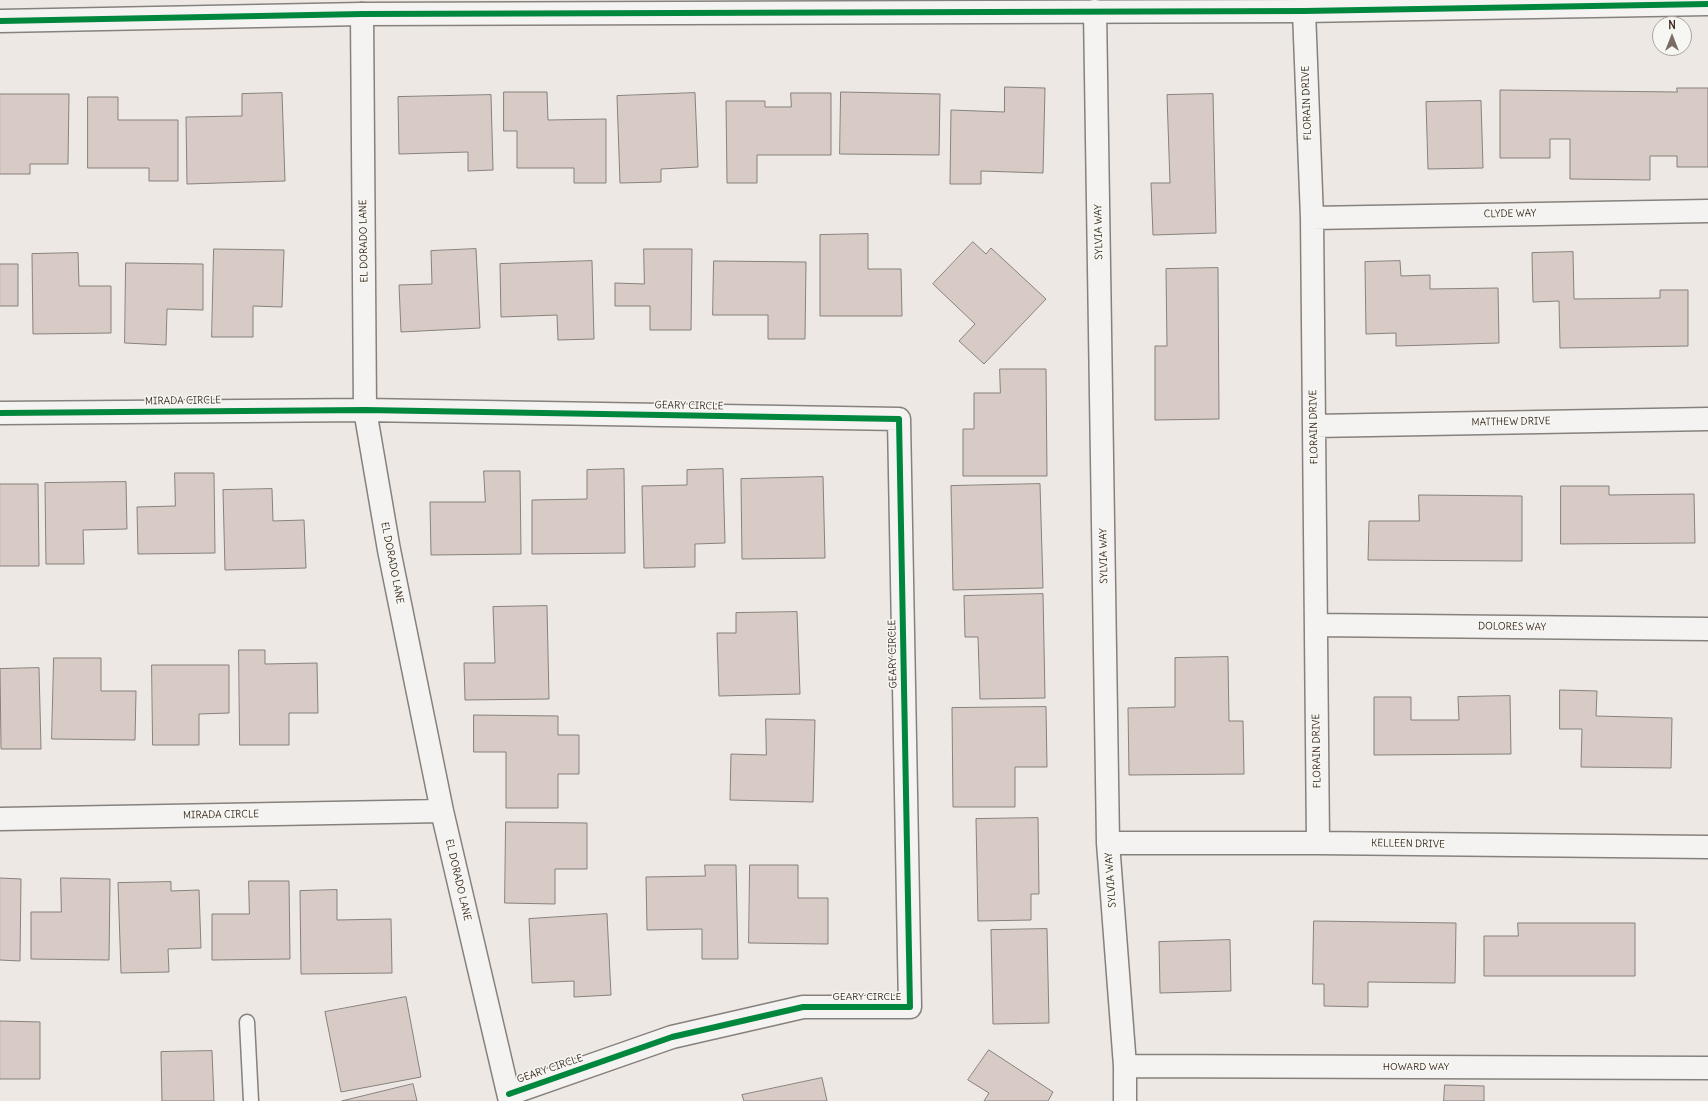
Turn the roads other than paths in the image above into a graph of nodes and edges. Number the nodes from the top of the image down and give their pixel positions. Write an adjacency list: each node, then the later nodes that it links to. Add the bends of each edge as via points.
1 (1657, 3): 2 (street); 4 (street)
2 (1708, 4)
3 (1095, 11): 4 (street); 5 (street); 17 (street, SYLVIA WAY)
4 (1304, 11): 8 (street, FLORAIN DRIVE)
5 (362, 14): 6 (street); 9 (street, EL DORADO LANE)
6 (0, 21)
7 (1708, 211): 8 (street, CLYDE WAY)
8 (1312, 218): 12 (street, FLORAIN DRIVE)
9 (366, 410): 10 (street, MIRADA CIRCLE); 15 (street, EL DORADO LANE, via 389,550); 23 (street, GEARY CIRCLE, via 899,419 910,1007 803,1007 672,1037)
10 (0, 413)
11 (1708, 419): 12 (street, MATTHEW DRIVE)
12 (1314, 426): 13 (street, FLORAIN DRIVE)
13 (1316, 625): 14 (street, DOLORES WAY); 18 (street, FLORAIN DRIVE)
14 (1708, 629)
15 (442, 812): 16 (street, MIRADA CIRCLE); 23 (street, EL DORADO LANE)
16 (0, 819)
17 (1108, 843): 18 (street, KELLEEN DRIVE); 21 (street, SYLVIA WAY)
18 (1318, 843): 19 (street, KELLEEN DRIVE)
19 (1708, 847)
20 (247, 1022): 24 (lane)
21 (1125, 1066): 22 (street, HOWARD WAY); 25 (street, SYLVIA WAY)
22 (1708, 1068)
23 (510, 1097)
24 (251, 1101)
25 (1125, 1101)

